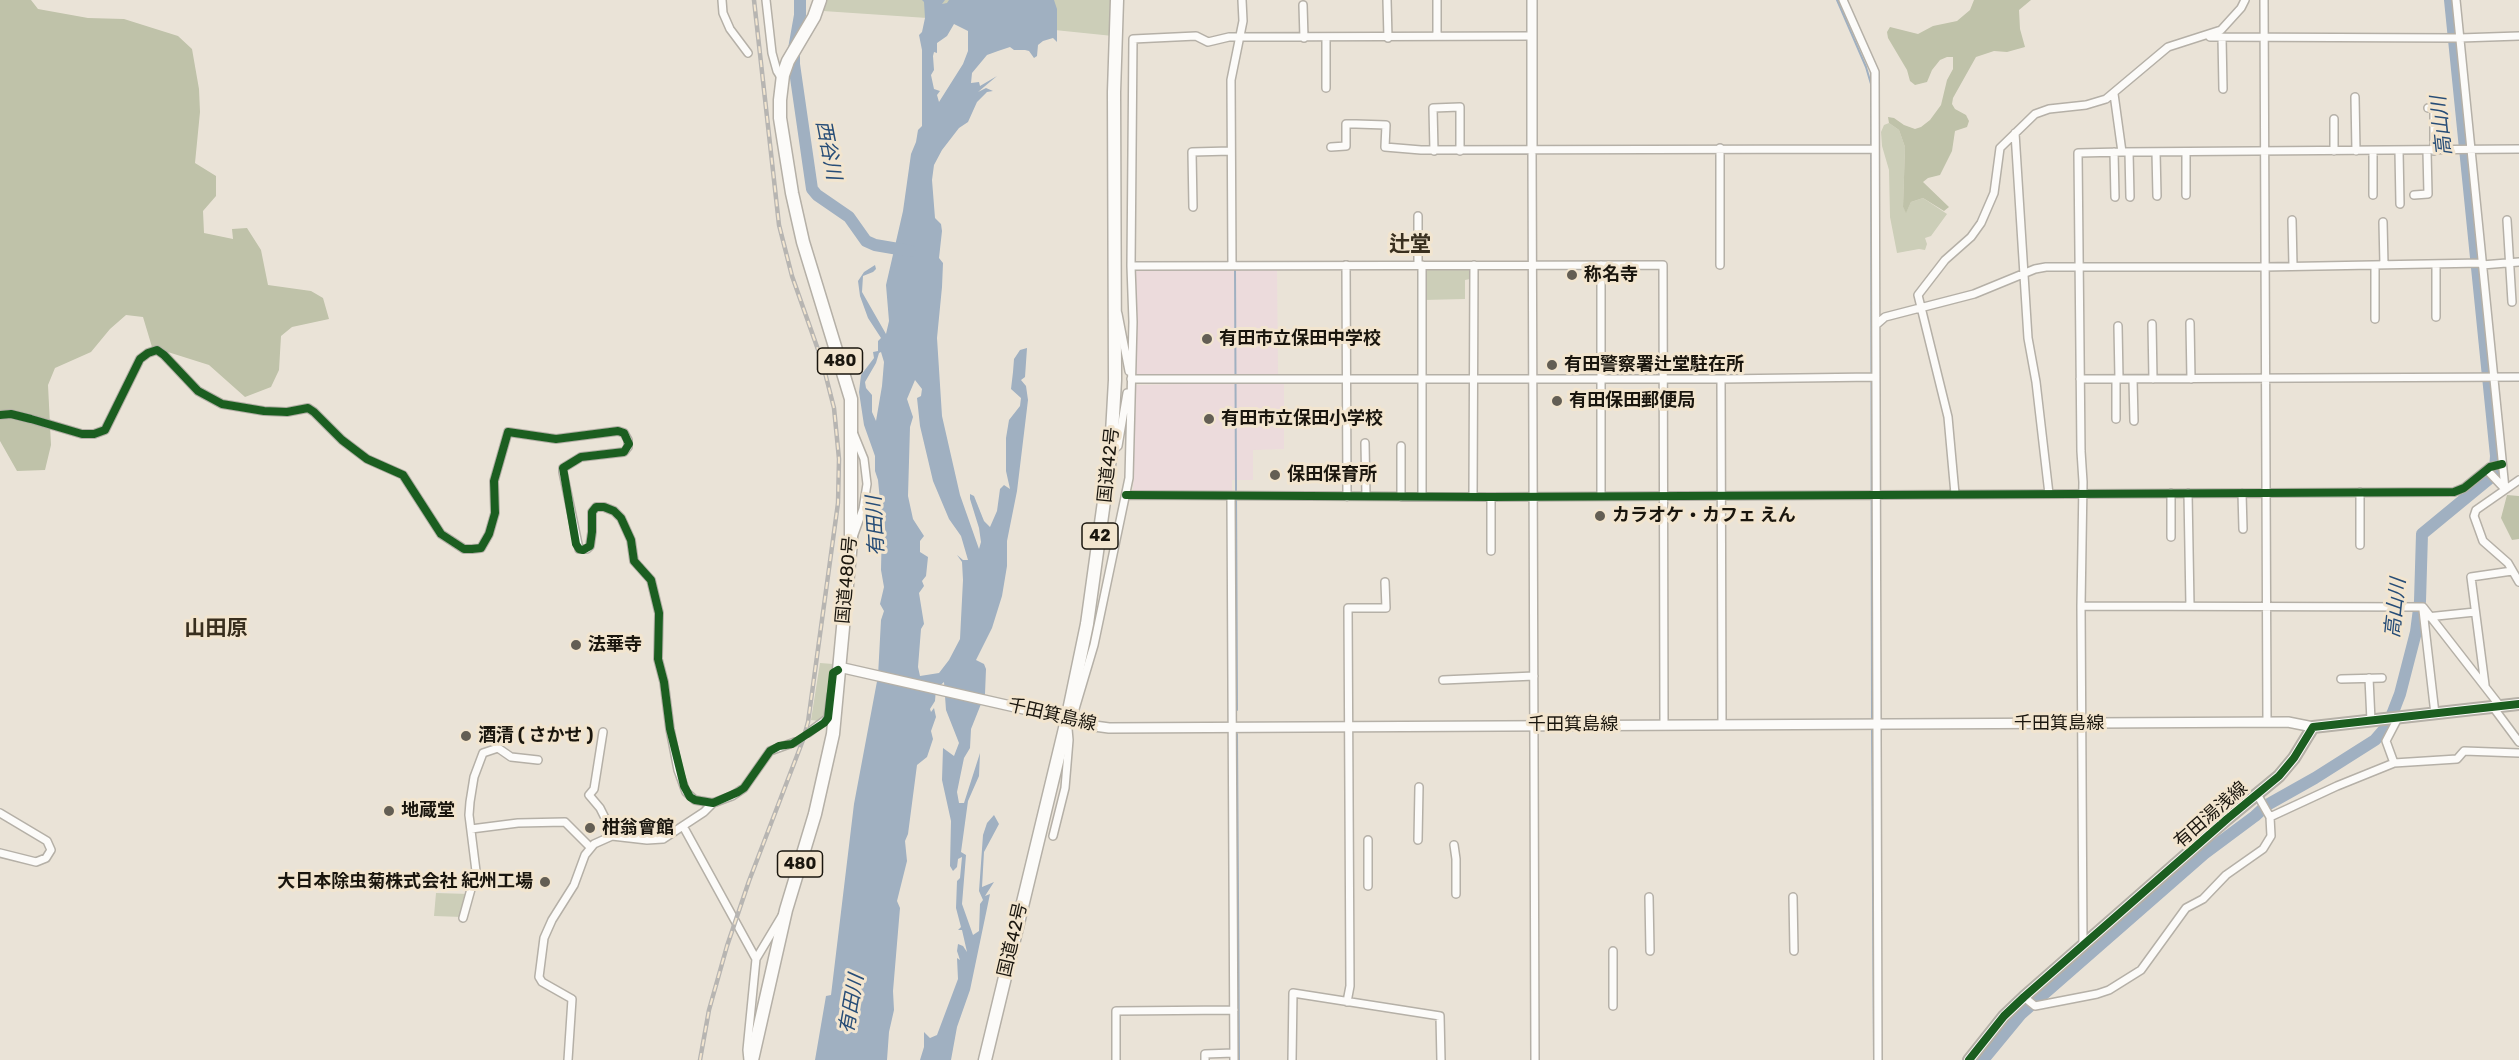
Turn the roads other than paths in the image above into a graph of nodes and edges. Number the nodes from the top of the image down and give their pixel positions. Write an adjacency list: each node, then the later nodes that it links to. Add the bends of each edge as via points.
1 (722, 0): 25 (street, via 726,21)
2 (766, 0): 26 (street, via 772,53)
3 (820, 0): 26 (highway, 国道480号 / 480)
4 (1117, 0): 84 (highway, 国道42号 / 42)
5 (1242, 0): 20 (street)
6 (1387, 0): 23 (street)
7 (1437, 0): 14 (street)
8 (1532, 0): 15 (main road)
9 (1843, 0): 36 (street, via 1874,67)
10 (2245, 0): 17 (street, via 2221,30)
11 (2264, 0): 19 (street)
12 (2456, 0): 24 (street)
13 (1303, 5): 21 (street)
14 (1437, 36): 15 (street); 23 (street)
15 (1532, 36): 38 (main road)
16 (2519, 36): 24 (street)
17 (2204, 37): 18 (street); 29 (street, via 2168,47)
18 (2222, 37): 19 (street); 28 (street)
19 (2264, 37): 24 (street); 39 (street)
20 (1239, 38): 21 (street); 41 (street, via 1231,75); 77 (street, via 1208,42 1196,36 1133,39)
21 (1304, 38): 22 (street)
22 (1326, 38): 23 (street); 27 (street)
23 (1388, 38)
24 (2460, 38): 40 (street)
25 (748, 53)
26 (782, 79): 151 (highway, 国道480号 / 480, via 780,118 792,193 851,399 851,542)
27 (1326, 88)
28 (2223, 89)
29 (2114, 94): 33 (street, via 2092,104 2044,110); 49 (street)
30 (2355, 97): 45 (street)
31 (2428, 108): 48 (street, via 2434,108)
32 (2334, 119): 44 (street)
33 (2015, 133): 81 (street); 83 (street, via 2000,148 1988,210 1971,237 1945,260 1918,295)
34 (1331, 147): 42 (street, via 1346,146 1346,124 1386,125 1385,147)
35 (1720, 148): 36 (street); 38 (street); 72 (street)
36 (1874, 149): 88 (street)
37 (2519, 149): 40 (street)
38 (1532, 150): 43 (street); 70 (street)
39 (2264, 150): 44 (street); 51 (street); 78 (street)
40 (2470, 150): 48 (street); 66 (street)
41 (1231, 151): 59 (street, via 1192,152); 76 (street)
42 (1434, 151): 43 (street); 43 (street, via 1433,108 1460,107)
43 (1460, 151)
44 (2334, 151): 45 (street)
45 (2356, 151): 46 (street)
46 (2373, 151): 47 (street); 53 (street)
47 (2399, 151): 48 (street); 58 (street)
48 (2431, 151): 54 (street, via 2428,194)
49 (2121, 152): 50 (street); 56 (street); 57 (street); 80 (street, via 2078,153)
50 (2156, 152): 51 (street); 55 (street)
51 (2186, 152): 52 (street)
52 (2186, 195)
53 (2373, 195)
54 (2414, 195)
55 (2157, 196)
56 (2115, 197)
57 (2130, 197)
58 (2400, 204)
59 (1193, 207)
60 (1418, 216): 68 (street)
61 (2292, 220): 79 (street)
62 (2507, 220): 65 (street)
63 (2383, 222): 74 (street)
64 (2519, 262): 65 (street)
65 (2510, 263): 66 (street); 82 (street)
66 (2482, 264): 75 (street); 93 (street)
67 (1346, 265): 68 (street); 76 (street); 105 (street)
68 (1420, 265): 69 (street); 106 (street)
69 (1474, 265): 70 (street); 107 (street)
70 (1533, 265): 71 (street); 95 (street)
71 (1601, 265): 96 (street); 97 (street, via 1663,265)
72 (1720, 265)
73 (2375, 265): 74 (street); 79 (street); 86 (street)
74 (2384, 265): 75 (street)
75 (2436, 265): 85 (street)
76 (1232, 266): 77 (street)
77 (1131, 267): 94 (street)
78 (2264, 267): 79 (street); 80 (street); 104 (street)
79 (2293, 267)
80 (2081, 268): 81 (street, via 2046,267); 99 (street)
81 (2024, 274): 83 (street); 125 (street, via 2028,338)
82 (2512, 302)
83 (1921, 309): 88 (street, via 1885,317); 124 (street, via 1948,417)
84 (1114, 310): 94 (street, via 1120,321); 113 (highway, 国道42号 / 42)
85 (2436, 318)
86 (2375, 319)
87 (2190, 323): 103 (street)
88 (1877, 324): 91 (street)
89 (2152, 324): 102 (street)
90 (2118, 326): 100 (street)
91 (1876, 377): 98 (street); 123 (street)
92 (2519, 377): 93 (street)
93 (2493, 378): 104 (street); 114 (street)
94 (1131, 379): 105 (street); 113 (street, via 1118,446); 127 (street)
95 (1533, 379): 96 (street); 107 (street); 135 (street)
96 (1600, 379): 97 (street); 128 (street)
97 (1664, 379): 98 (street); 129 (street)
98 (1721, 379): 130 (street)
99 (2080, 379): 100 (street); 126 (street)
100 (2118, 379): 101 (street); 109 (street)
101 (2133, 379): 102 (street); 110 (street)
102 (2152, 379): 103 (street)
103 (2191, 379): 104 (street)
104 (2265, 379): 118 (street)
105 (1347, 380): 106 (street); 136 (street)
106 (1421, 380): 107 (street); 133 (street)
107 (1473, 380): 134 (street)
108 (0, 415): 182 (street, via 11,414 81,434 105,430 140,359 157,350 198,391 222,404 264,411 308,408 368,459 403,475 441,534 464,549 481,548 489,534 495,513 494,481 508,432 556,439 618,431 624,434 629,444 624,452 581,457 563,468 576,544 583,550 590,546 592,512 596,507 614,511 621,518 631,540 634,561 651,580 659,613 658,659 678,770 690,797)
109 (2116, 419)
110 (2134, 421)
111 (1365, 442): 132 (street)
112 (1401, 446): 137 (street)
113 (1112, 451): 162 (highway, 国道42号 / 42, via 1087,624)
114 (2502, 464): 115 (street); 117 (street)
115 (2487, 470): 117 (street); 119 (street, via 2459,491)
116 (2519, 480): 117 (street)
117 (2505, 489): 143 (street, via 2476,510 2474,516 2483,541)
118 (2266, 492): 119 (street); 122 (street); 148 (street)
119 (2360, 492): 141 (street)
120 (2171, 493): 121 (street); 126 (street); 140 (street)
121 (2188, 493): 122 (street); 147 (street)
122 (2242, 493): 139 (street)
123 (1876, 494): 124 (street); 130 (street); 166 (street)
124 (1955, 494): 125 (street)
125 (2049, 494): 126 (street)
126 (2081, 494): 146 (street)
127 (1126, 495): 131 (street); 162 (street, via 1094,645 1076,711)
128 (1601, 495): 129 (street); 135 (street)
129 (1665, 495): 130 (street); 169 (street)
130 (1721, 495): 165 (street)
131 (1231, 496): 136 (street); 171 (street)
132 (1366, 496): 136 (street); 137 (street)
133 (1422, 496): 134 (street); 137 (street)
134 (1473, 496): 138 (street)
135 (1534, 496): 138 (street); 152 (street)
136 (1347, 497)
137 (1401, 497)
138 (1491, 497): 142 (street)
139 (2243, 530)
140 (2171, 537)
141 (2360, 546)
142 (1491, 551)
143 (2512, 571): 145 (street); 149 (street, via 2471,577)
144 (1385, 582): 170 (street, via 1386,608 1348,608)
145 (2519, 582)
146 (2081, 606): 147 (street); 167 (street)
147 (2190, 606): 148 (street)
148 (2266, 606): 150 (street, via 2423,608); 164 (street)
149 (2475, 612): 150 (street); 157 (street)
150 (2427, 617): 157 (street); 160 (street)
151 (841, 669): 162 (main road, 千田箕島線); 174 (street, via 833,673 828,718); 198 (highway, 国道480号 / 480, via 828,760)
152 (1534, 676): 156 (street); 168 (street)
153 (2369, 678): 154 (street); 155 (street); 163 (street)
154 (2382, 678)
155 (2342, 679)
156 (1443, 680)
157 (2485, 688): 159 (street)
158 (2519, 704): 159 (main road)
159 (2496, 707): 160 (main road); 176 (street)
160 (2435, 714): 161 (main road)
161 (2393, 718): 163 (main road); 179 (street, via 2386,741)
162 (1066, 719): 171 (main road, 千田箕島線, via 1109,728); 188 (street, via 1069,740 1065,788); 212 (highway, 国道42号 / 42)
163 (2371, 721): 172 (main road)
164 (2267, 722): 167 (main road, 千田箕島線); 172 (main road, 千田箕島線, via 2295,722)
165 (1722, 724): 166 (main road, 千田箕島線); 169 (main road, 千田箕島線)
166 (1873, 724): 167 (main road, 千田箕島線); 218 (street)
167 (2081, 724): 200 (street)
168 (1533, 725): 169 (main road, 千田箕島線); 170 (main road, 千田箕島線); 217 (street)
169 (1664, 725)
170 (1348, 726): 171 (main road, 千田箕島線); 206 (street)
171 (1231, 727): 208 (street)
172 (2313, 727): 181 (main road, 有田湯浅線, via 2284,770)
173 (603, 732): 187 (street, via 594,789 589,795)
174 (808, 733)
175 (795, 742): 182 (street, via 770,751 744,788)
176 (2519, 742)
177 (2519, 753): 179 (street, via 2464,751 2457,759)
178 (538, 760): 186 (street, via 510,757 498,748 483,753 474,777)
179 (2394, 763): 183 (street)
180 (1419, 787): 190 (street)
181 (2257, 794): 183 (street); 200 (main road, 有田湯浅線)
182 (713, 802): 185 (street)
183 (2266, 811): 205 (street, via 2271,836 2263,849 2226,875 2203,899 2186,908 2141,970 2097,994 2035,1006)
184 (0, 813): 193 (street, via 48,841 51,849 46,858 36,862)
185 (683, 826): 187 (street, via 657,841); 204 (street)
186 (471, 829): 192 (street, via 566,822); 199 (street, via 476,871)
187 (618, 835): 192 (street, via 600,840)
188 (1053, 836)
189 (1368, 840): 194 (street)
190 (1418, 840)
191 (1454, 845): 195 (street)
192 (590, 848): 210 (street, via 544,938 539,977 572,999)
193 (0, 853)
194 (1368, 886)
195 (1456, 894)
196 (1649, 897): 202 (street)
197 (1793, 897): 203 (street)
198 (786, 910): 204 (street); 211 (highway, 国道480号 / 480)
199 (463, 918)
200 (2083, 946): 205 (main road, 有田湯浅線)
201 (1613, 951): 207 (street)
202 (1650, 951)
203 (1794, 951)
204 (756, 959): 211 (street)
205 (2024, 997): 219 (main road, 有田湯浅線)
206 (1347, 1002): 215 (street, via 1293,993); 216 (street, via 1440,1016)
207 (1613, 1006)
208 (1234, 1010): 209 (street); 213 (street, via 1116,1011)
209 (1234, 1057): 214 (street, via 1205,1054)
210 (568, 1060)
211 (750, 1060)
212 (985, 1060)
213 (1116, 1060)
214 (1205, 1060)
215 (1292, 1060)
216 (1441, 1060)
217 (1535, 1060)
218 (1878, 1060)
219 (1969, 1060)

